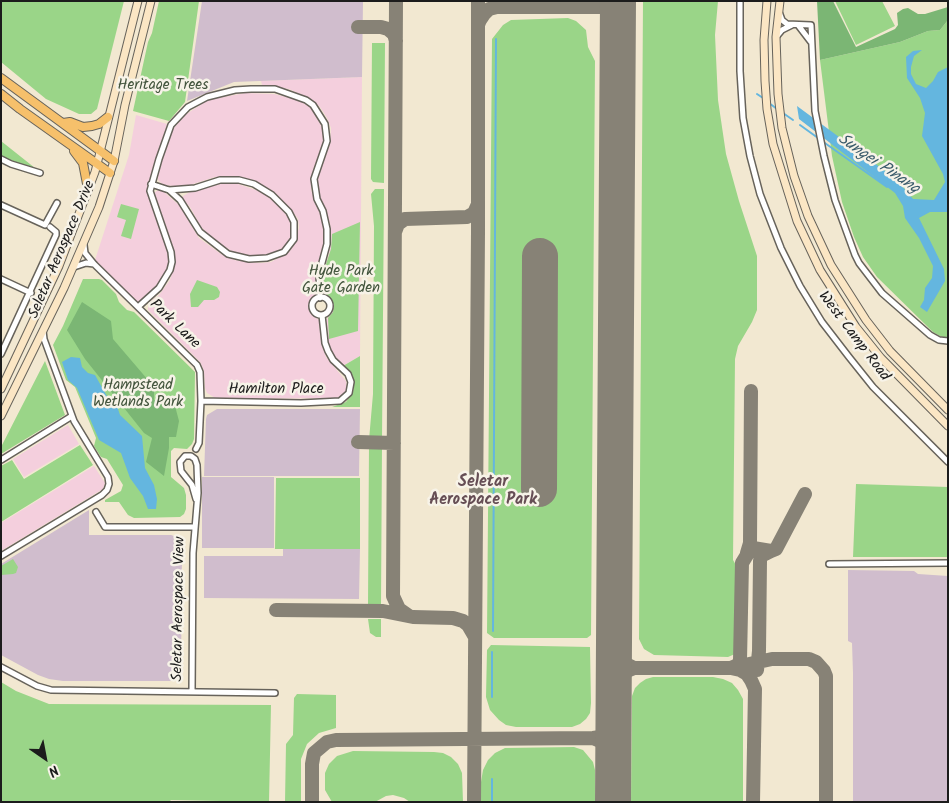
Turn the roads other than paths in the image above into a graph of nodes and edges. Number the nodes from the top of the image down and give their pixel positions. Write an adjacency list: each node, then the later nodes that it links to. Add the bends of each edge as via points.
1 (138, 1): 12 (main road, Seletar Aerospace Drive)
2 (151, 1): 17 (main road, Seletar Aerospace Drive)
3 (740, 1): 49 (street, West Camp Road, via 743,118 760,194 781,248 822,322 849,357 873,387)
4 (767, 1): 46 (main road, via 764,40 767,109 782,178 797,220 820,270 856,327 881,358)
5 (780, 1): 6 (main road)
6 (778, 12): 7 (street, via 784,22); 8 (main road)
7 (795, 25): 8 (street, via 782,30); 9 (street); 9 (street, via 811,25)
8 (776, 37): 40 (main road, via 782,128 805,208 831,265 866,320)
9 (811, 42): 38 (street, via 815,112 824,156 859,264 882,293 930,335)
10 (1, 78): 13 (main road)
11 (1, 94): 14 (main road)
12 (108, 117): 13 (main road, via 92,126); 15 (main road, Seletar Aerospace Drive)
13 (63, 123): 15 (main road)
14 (70, 145): 18 (main road); 22 (main road, via 83,163)
15 (101, 151): 17 (main road); 18 (main road, Seletar Aerospace Drive)
16 (1, 159): 19 (street)
17 (114, 161): 20 (main road, Seletar Aerospace Drive)
18 (97, 164): 20 (main road); 22 (main road, Seletar Aerospace Drive)
19 (40, 173)
20 (110, 173): 29 (main road, Seletar Aerospace Drive)
21 (151, 184): 23 (street); 34 (street, via 171,125 197,101 219,93 251,89 275,90 306,100 320,114 327,133 314,179 327,229 327,244 319,274); 35 (street, via 151,197 172,262 159,288)
22 (88, 189): 41 (main road, Seletar Aerospace Drive, via 71,238)
23 (169, 190): 24 (street); 25 (street)
24 (186, 190): 25 (street, via 180,194); 25 (street, via 230,180 261,187 289,212 294,222 294,239 284,252 268,258 249,259 228,254 200,232)
25 (180, 200)
26 (57, 203): 27 (street, via 45,225)
27 (1, 205)
28 (50, 227): 33 (street, via 56,235)
29 (84, 245): 30 (street, Park Lane, via 85,253); 31 (main road, Seletar Aerospace Drive)
30 (94, 264): 31 (street); 35 (street, Park Lane)
31 (72, 268): 37 (main road, Seletar Aerospace Drive)
32 (1, 279): 33 (street)
33 (31, 292): 39 (street)
34 (320, 298): 36 (street, Hamilton Place, via 313,306 316,313); 36 (street, Hamilton Place, via 328,300 330,306)
35 (138, 307): 42 (street, Park Lane, via 194,361 200,372)
36 (322, 315): 42 (street, Hamilton Place, via 328,352 351,382 349,393 340,401)
37 (43, 330): 44 (main road, Seletar Aerospace Drive); 45 (street)
38 (948, 342)
39 (1, 354)
40 (924, 388): 43 (main road); 46 (main road, via 946,416)
41 (1, 389)
42 (201, 401): 47 (street, Park Lane)
43 (948, 410)
44 (1, 416)
45 (72, 416): 48 (street); 53 (street, via 109,481 107,490)
46 (945, 424)
47 (196, 449)
48 (1, 460)
49 (948, 462)
50 (196, 499): 50 (street, Seletar Aerospace View, via 192,485 181,471 180,462 185,456 191,456 197,465); 52 (street, Seletar Aerospace View)
51 (96, 512): 52 (street, Seletar Aerospace View, via 105,527)
52 (194, 527): 57 (street, Seletar Aerospace View)
53 (1, 556)
54 (948, 563): 55 (street)
55 (829, 564)
56 (1, 667): 57 (street, Seletar Aerospace View, via 51,690)
57 (192, 692): 58 (street, Seletar Aerospace View)
58 (275, 693)

